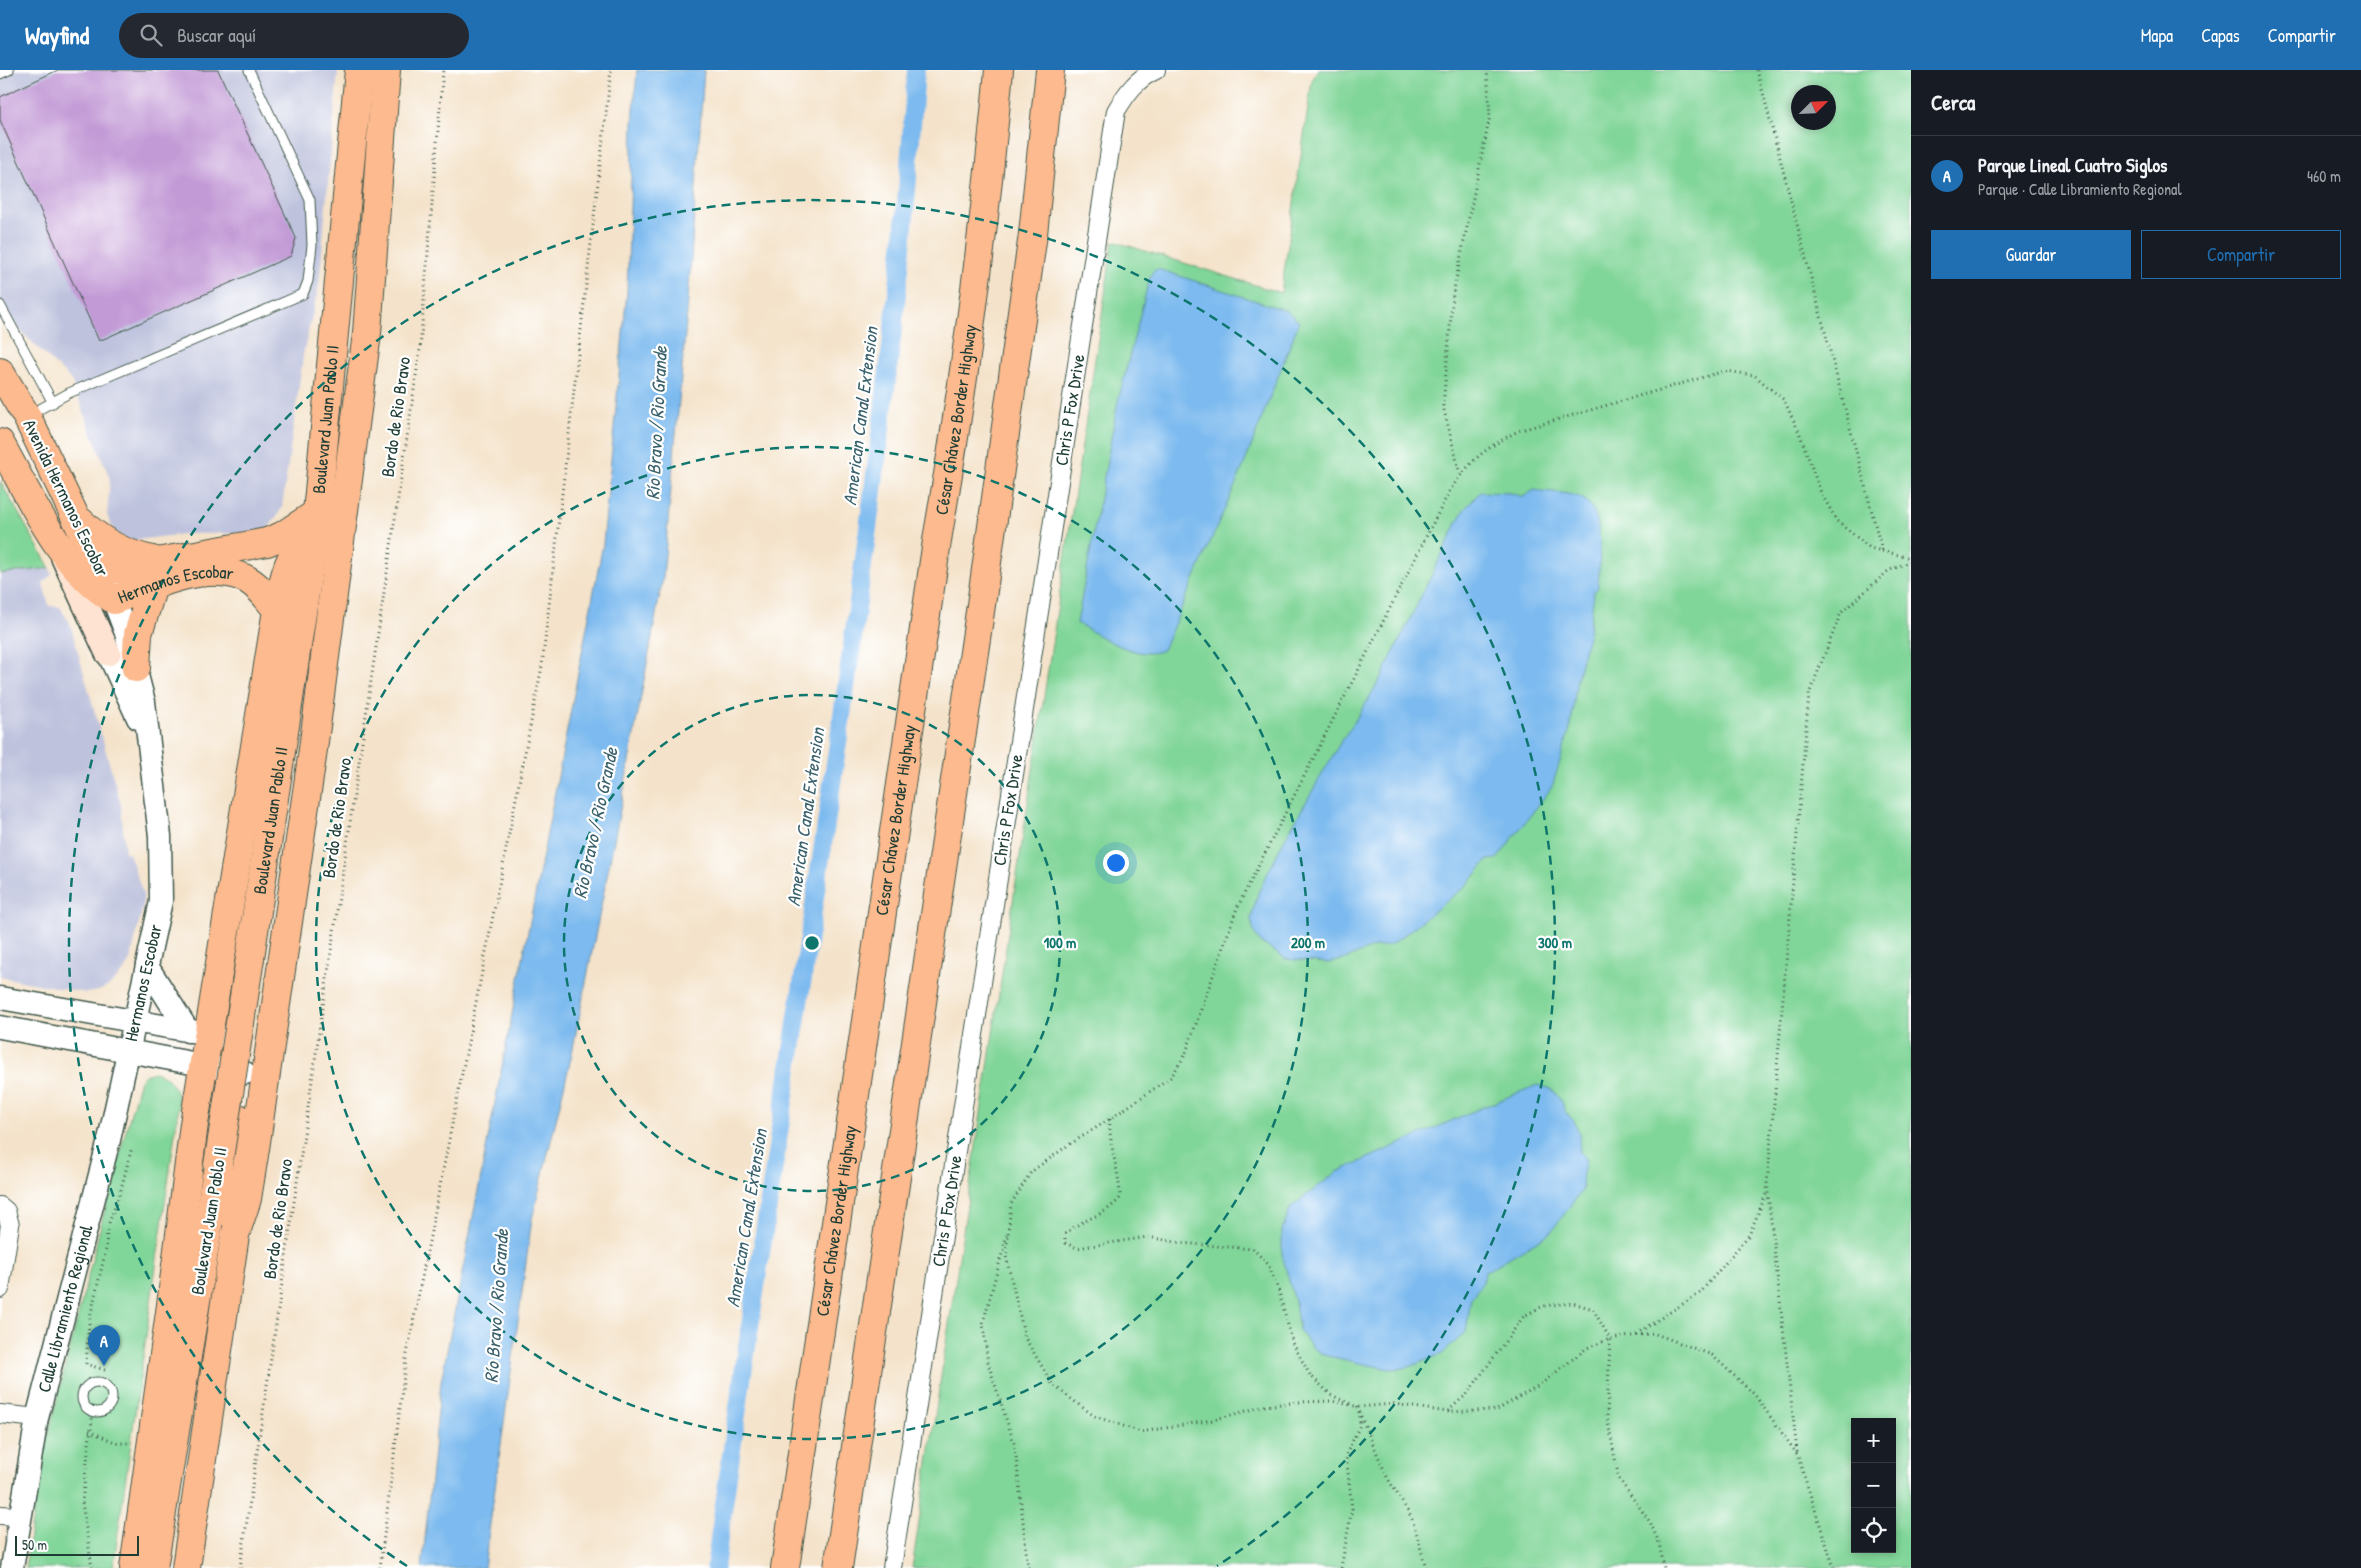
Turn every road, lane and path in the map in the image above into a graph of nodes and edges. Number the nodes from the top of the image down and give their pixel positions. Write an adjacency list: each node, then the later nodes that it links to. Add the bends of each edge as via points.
1 (9, 70): 14 (lane)
2 (249, 70): 19 (lane, via 310,200 312,245 303,294 69,393)
3 (359, 70): 24 (main road, Boulevard Juan Pablo II)
4 (386, 70): 35 (main road, Boulevard Juan Pablo II, via 367,333)
5 (443, 70): 73 (path, Bordo de Rio Bravo, via 420,349)
6 (610, 70): 74 (path, via 542,666 406,1359)
7 (984, 70): 16 (main road)
8 (999, 70): 16 (main road, César Chávez Border Highway)
9 (1050, 70): 15 (main road)
10 (1066, 70): 15 (main road)
11 (1156, 70): 77 (street, Chris P Fox Drive, via 1138,81 1116,111)
12 (1487, 70): 22 (path, via 1490,116 1453,294 1443,406)
13 (1757, 70): 27 (path)
14 (0, 74)
15 (1033, 234): 76 (main road)
16 (982, 236): 75 (main road, César Chávez Border Highway)
17 (0, 305): 19 (lane)
18 (0, 372): 20 (main road, Avenida Hermanos Escobar)
19 (53, 403): 20 (lane)
20 (27, 416): 23 (main road, Avenida Hermanos Escobar)
21 (0, 443): 26 (main road, Avenida Hermanos Escobar)
22 (1460, 474): 27 (path, via 1490,446 1518,431 1725,371 1754,374 1784,400 1821,493 1837,521 1870,548); 47 (path, via 1237,908 1185,1055 1171,1076)
23 (72, 513): 29 (main road, via 110,544 137,556); 30 (main road, Avenida Hermanos Escobar)
24 (317, 513): 25 (main road, Boulevard Juan Pablo II); 29 (main road, Hermanos Escobar, via 267,542)
25 (313, 541): 31 (main road, via 306,542 295,553); 71 (main road, Boulevard Juan Pablo II, bridge, via 211,1214)
26 (58, 543): 30 (main road, Avenida Hermanos Escobar, via 75,567); 32 (main road)
27 (1882, 551): 28 (path)
28 (1911, 560): 51 (path, via 1888,571 1841,613 1809,694)
29 (155, 573): 30 (main road, Hermanos Escobar); 31 (main road, Hermanos Escobar, via 230,574 248,580); 33 (main road, via 140,626)
30 (105, 588): 32 (main road, via 101,619); 33 (street, Hermanos Escobar)
31 (277, 610): 37 (main road)
32 (108, 653): 34 (street, Hermanos Escobar)
33 (136, 668): 34 (street, Hermanos Escobar)
34 (148, 736): 36 (street, Hermanos Escobar, via 162,882 156,930)
35 (312, 757): 38 (main road, via 285,810); 54 (main road, Boulevard Juan Pablo II, via 256,1149)
36 (147, 966): 40 (street, Hermanos Escobar); 42 (street)
37 (218, 971): 38 (main road, via 232,984 241,987 250,986); 42 (main road)
38 (259, 978): 43 (main road)
39 (0, 998): 40 (street)
40 (135, 1021): 42 (street); 44 (street, Hermanos Escobar)
41 (0, 1027): 44 (street)
42 (198, 1032): 43 (street); 45 (main road)
43 (249, 1043): 46 (main road)
44 (129, 1052): 45 (street); 63 (street, Calle Libramiento Regional)
45 (203, 1066): 46 (street); 48 (main road)
46 (244, 1073): 49 (main road)
47 (1110, 1119): 53 (path, via 1031,1172 1011,1204); 59 (path, via 1109,1132 1120,1178 1120,1198 1110,1210 1074,1225 1065,1234 1065,1243 1077,1248 1148,1237 1253,1249 1268,1264 1293,1344 1310,1375 1332,1395)
48 (194, 1124): 49 (main road, via 206,1113 219,1110 231,1114); 70 (main road)
49 (236, 1131): 54 (main road, via 228,1201)
50 (132, 1147): 58 (path, via 107,1230 106,1249 89,1322 86,1364)
51 (1768, 1190): 56 (path, via 1749,1235 1700,1293); 66 (path)
52 (0, 1206): 55 (street, via 6,1212 10,1225)
53 (1009, 1228): 59 (path, via 1006,1256 1025,1338 1053,1385 1094,1416 1141,1432 1299,1402 1332,1402); 78 (path, via 982,1323 988,1363 1015,1446)
54 (235, 1235): 72 (main road, Boulevard Juan Pablo II)
55 (0, 1289)
56 (1633, 1335): 57 (path); 66 (path, via 1653,1333 1712,1355 1754,1394)
57 (1610, 1339): 61 (path, via 1587,1348 1540,1384 1497,1410); 61 (path, via 1592,1308 1573,1303 1543,1306 1524,1316 1467,1394); 81 (path, via 1607,1417 1618,1479 1650,1522)
58 (105, 1370)
59 (1359, 1408): 61 (path, via 1394,1404); 79 (path, via 1360,1425 1346,1455 1352,1509); 80 (path, via 1388,1479 1412,1518)
60 (93, 1412): 64 (path)
61 (1447, 1412)
62 (0, 1414): 63 (street)
63 (37, 1418): 67 (street, Calle Libramiento Regional)
64 (89, 1431): 65 (path, via 117,1444); 69 (path, via 82,1502)
65 (133, 1443)
66 (1797, 1454): 82 (path)
67 (10, 1516): 68 (street, Calle Libramiento Regional)
68 (12, 1568)
69 (92, 1568)
70 (134, 1568)
71 (153, 1568)
72 (186, 1568)
73 (240, 1568)
74 (380, 1568)
75 (785, 1568)
76 (838, 1568)
77 (892, 1568)
78 (1028, 1568)
79 (1341, 1568)
80 (1426, 1568)
81 (1664, 1568)
82 (1834, 1568)

